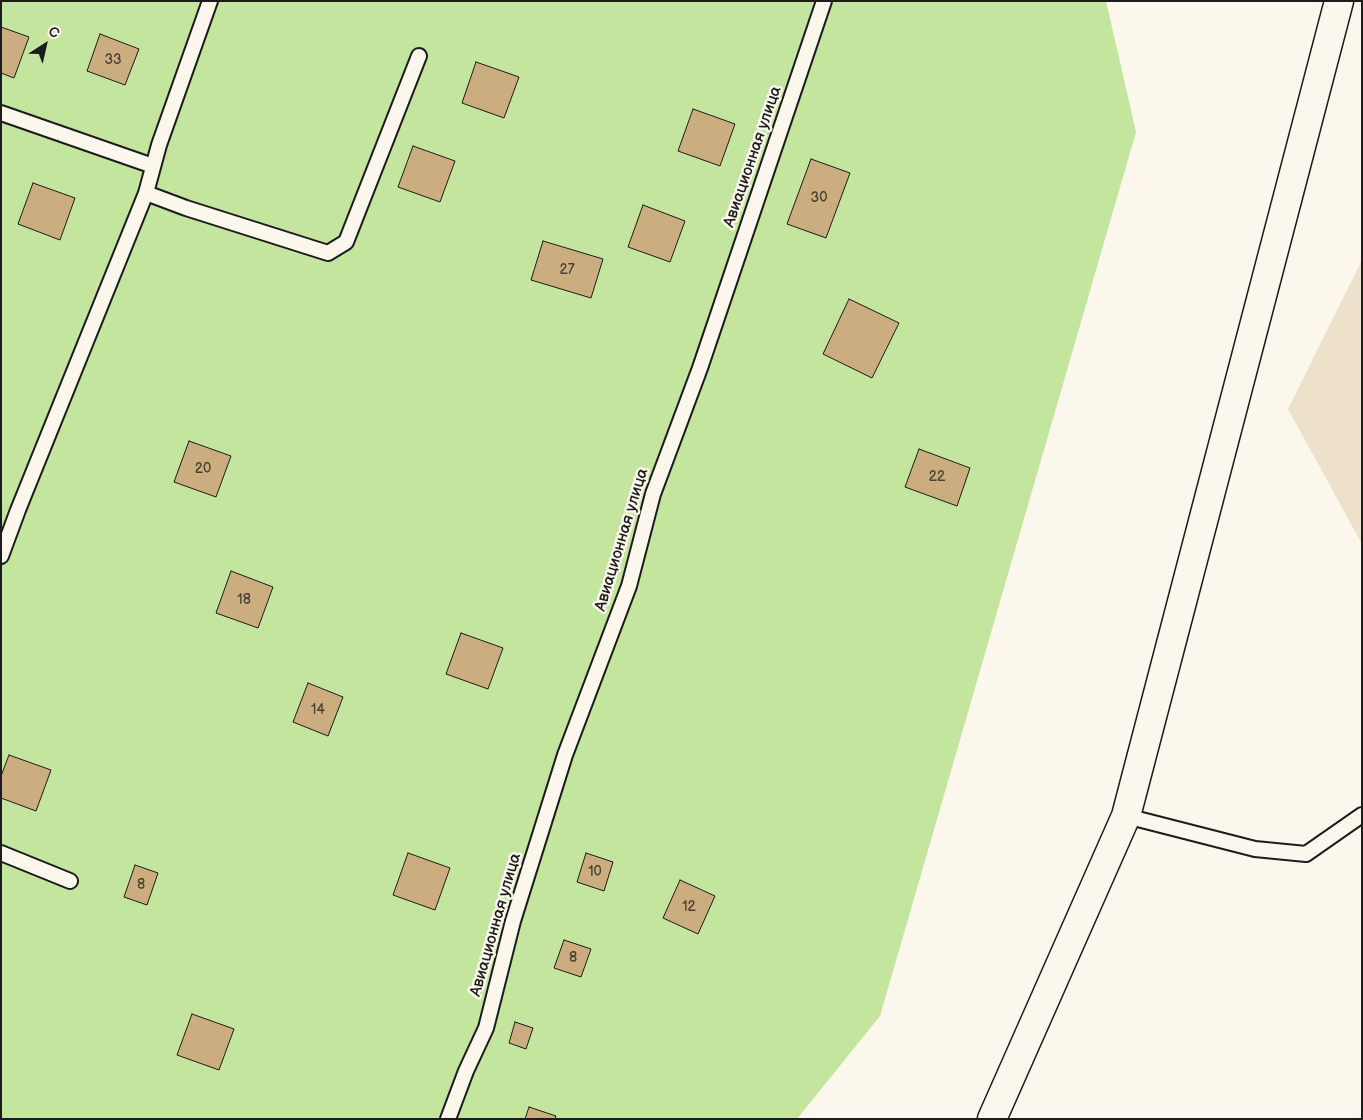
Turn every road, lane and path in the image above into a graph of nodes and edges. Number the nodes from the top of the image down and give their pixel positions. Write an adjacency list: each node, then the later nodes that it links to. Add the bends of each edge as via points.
1 (210, 1): 6 (lane)
2 (824, 1): 13 (lane, Авиационная улица, via 700,368 653,494 629,586 565,754 513,921 486,1028)
3 (1339, 1): 10 (street)
4 (419, 56): 7 (lane, via 346,242 328,253)
5 (1, 113): 6 (lane)
6 (153, 166): 7 (lane)
7 (146, 193): 8 (lane)
8 (1, 556)
9 (1362, 815): 10 (lane, via 1306,854 1255,849)
10 (1126, 816): 14 (street)
11 (1, 853): 12 (lane)
12 (70, 881)
13 (448, 1119)
14 (992, 1119)

